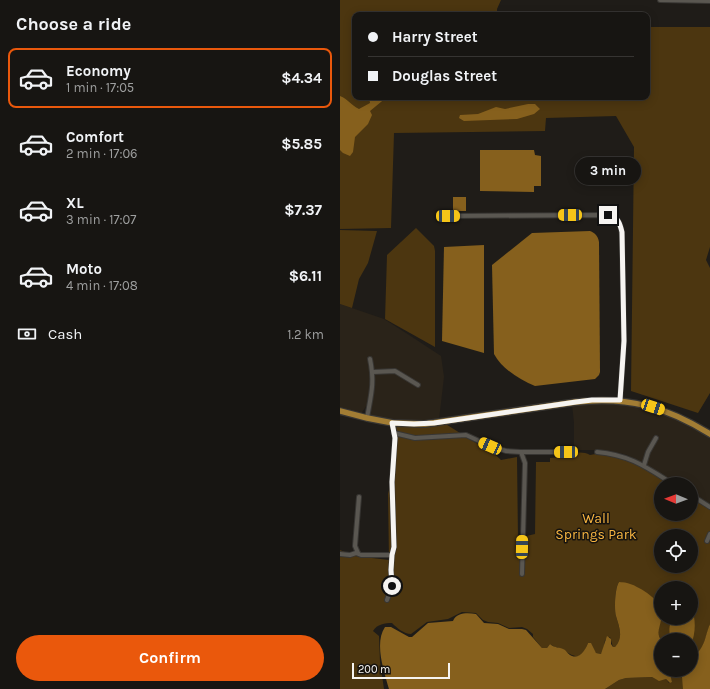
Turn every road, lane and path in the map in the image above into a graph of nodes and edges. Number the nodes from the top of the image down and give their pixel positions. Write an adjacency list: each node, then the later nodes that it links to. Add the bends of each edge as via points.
1 (660, 0): 2 (street)
2 (710, 1)
3 (448, 216): 7 (street, via 615,217 620,223 622,238 624,341)
4 (370, 358): 5 (street)
5 (373, 372): 6 (street, via 394,372); 9 (street, via 373,387)
6 (418, 385)
7 (620, 400): 10 (main road, via 592,400 425,424); 12 (main road, via 670,412)
8 (340, 411): 9 (main road)
9 (366, 418): 10 (main road)
10 (392, 423): 11 (street)
11 (394, 433): 14 (street, via 420,438 466,435 497,449); 26 (street)
12 (710, 434)
13 (656, 438): 17 (street)
14 (521, 452): 15 (street); 27 (street, via 525,463)
15 (566, 452)
16 (597, 452): 17 (street, via 618,454)
17 (644, 465): 18 (street)
18 (662, 477)
19 (359, 497): 24 (street, via 355,546)
20 (698, 499): 21 (street)
21 (710, 507)
22 (710, 534): 23 (street)
23 (707, 541)
24 (358, 553): 25 (street); 26 (street)
25 (340, 554)
26 (392, 555): 28 (street, via 392,586)
27 (522, 574)
28 (387, 600)

